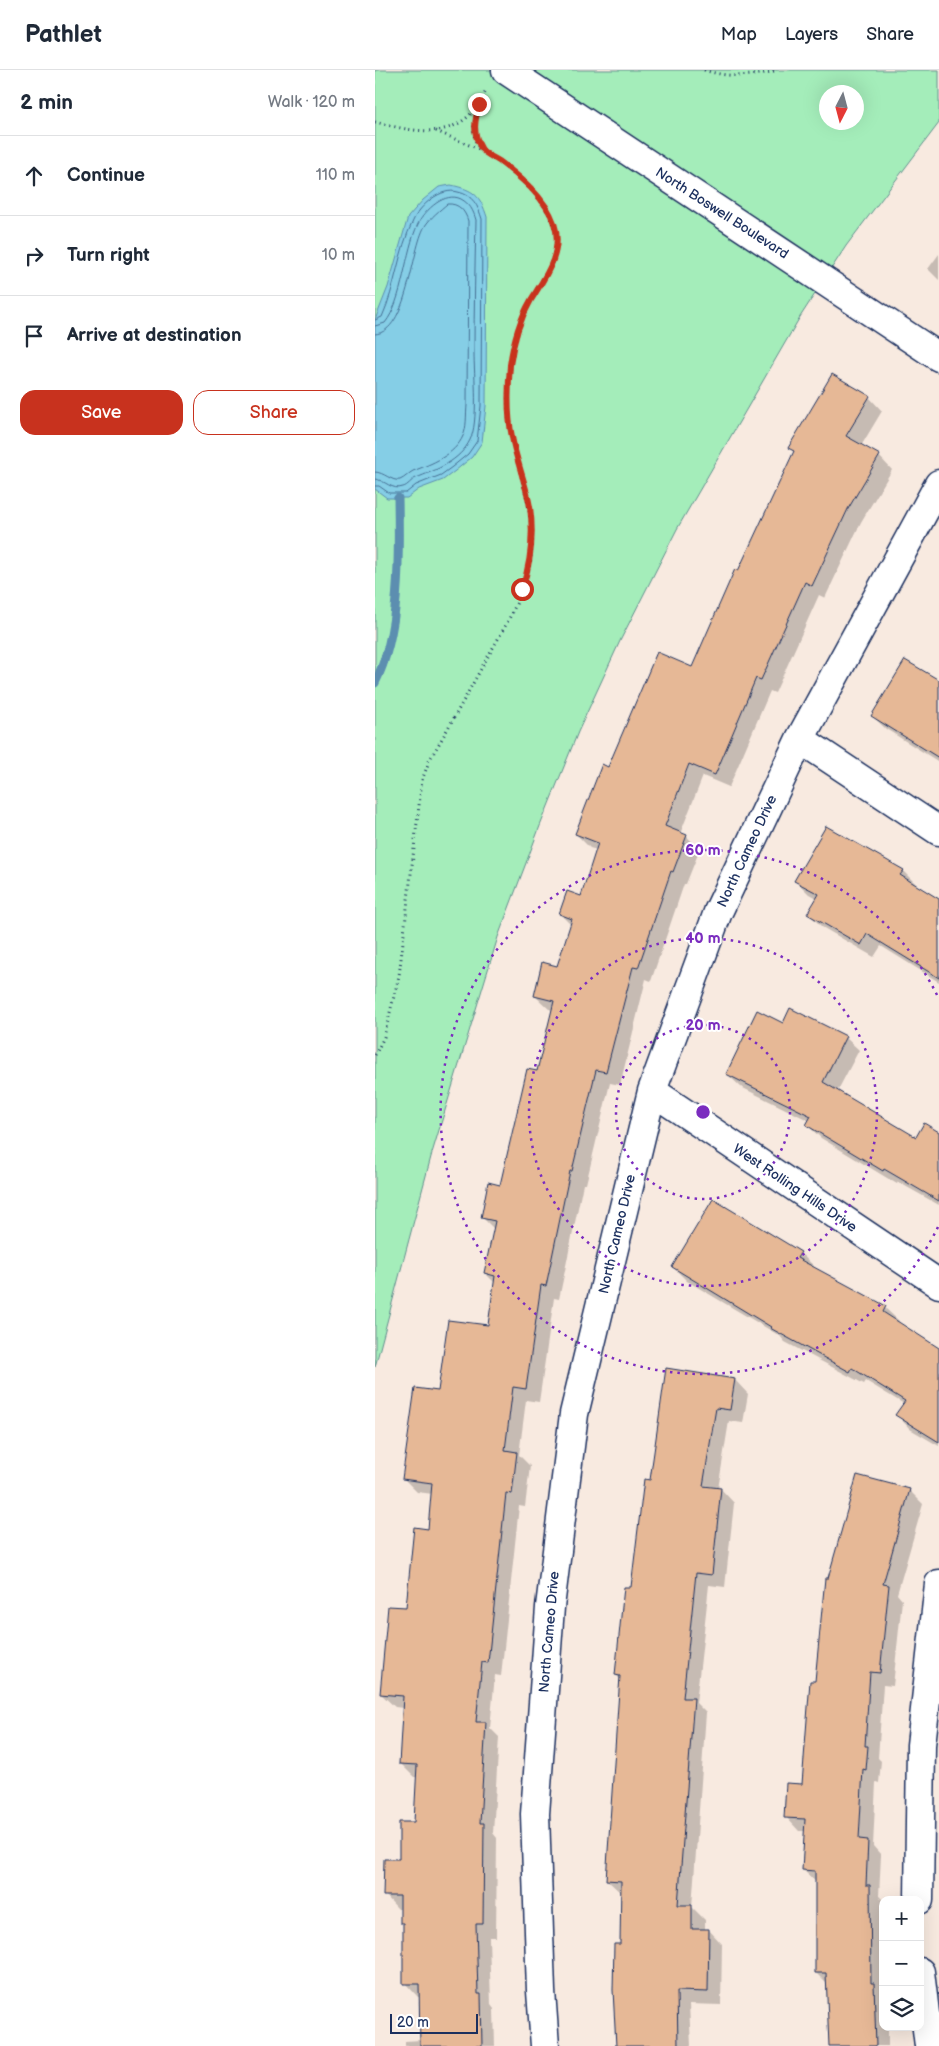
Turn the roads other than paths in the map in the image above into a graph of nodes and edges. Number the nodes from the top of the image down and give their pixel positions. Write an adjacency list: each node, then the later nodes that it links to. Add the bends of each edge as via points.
1 (497, 79): 2 (street, North Boswell Boulevard)
2 (939, 357)
3 (939, 484): 4 (street, North Cameo Drive)
4 (800, 739): 5 (street); 6 (street, North Cameo Drive, via 719,912)
5 (939, 831)
6 (652, 1091): 7 (street, West Rolling Hills Drive); 11 (street, North Cameo Drive, via 574,1414 550,1607 535,1814)
7 (939, 1284)
8 (939, 1584): 9 (street, via 921,1745)
9 (919, 1896)
10 (922, 1986): 12 (street)
11 (545, 2046)
12 (929, 2046)

